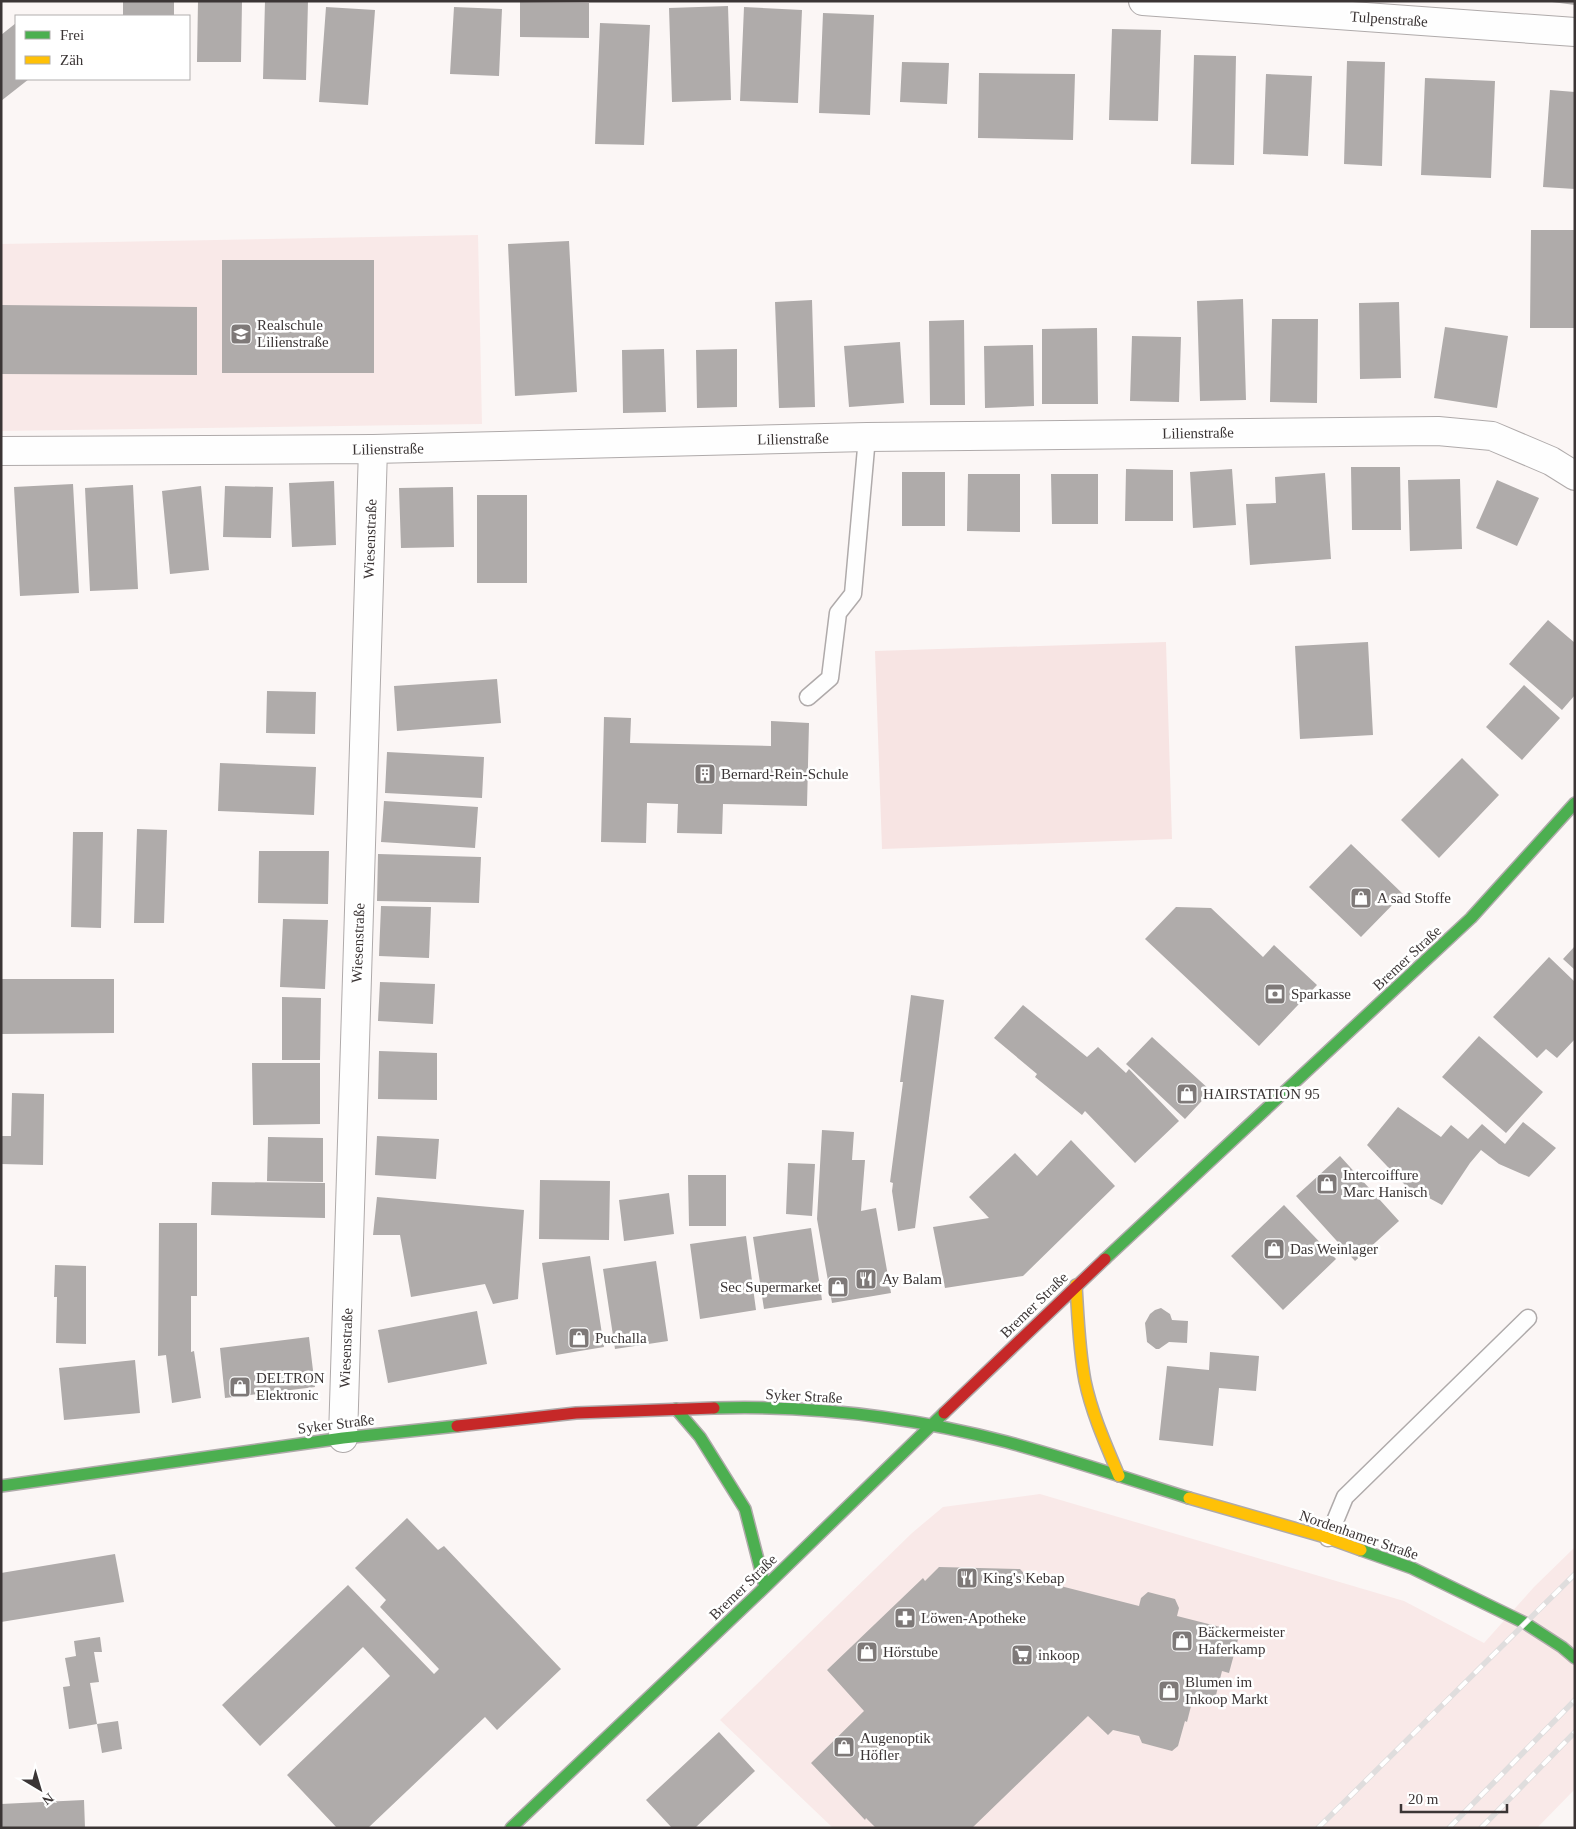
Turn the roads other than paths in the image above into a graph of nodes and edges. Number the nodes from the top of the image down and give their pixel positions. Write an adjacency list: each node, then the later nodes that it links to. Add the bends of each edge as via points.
1 (1143, 1): 2 (street, Tulpenstraße)
2 (1575, 32)
3 (867, 437): 4 (street, Lilienstraße); 6 (street, Lilienstraße, via 1438,430 1492,436 1550,461); 7 (lane, via 853,594 838,613 830,678)
4 (373, 449): 5 (street, Lilienstraße); 13 (street, Wiesenstraße)
5 (1, 451)
6 (1575, 476)
7 (808, 697)
8 (1575, 803): 9 (main road, Bremer Straße, via 1471,918)
9 (1076, 1285): 12 (main road, Bremer Straße); 14 (main road, via 1083,1368 1089,1396)
10 (1528, 1318): 16 (lane, via 1345,1497)
11 (676, 1409): 12 (main road, Syker Straße, via 796,1408); 13 (main road, Syker Straße, via 576,1413); 17 (main road, via 700,1437 744,1509)
12 (930, 1425): 14 (main road, Nordenhamer Straße, via 1007,1442); 17 (main road, Bremer Straße)
13 (343, 1438): 15 (main road, Syker Straße)
14 (1119, 1476): 16 (main road, Nordenhamer Straße)
15 (1, 1486)
16 (1328, 1538): 18 (main road, Nordenhamer Straße, via 1412,1568 1499,1610 1525,1623)
17 (765, 1587): 19 (main road, Bremer Straße)
18 (1575, 1658)
19 (511, 1828)

